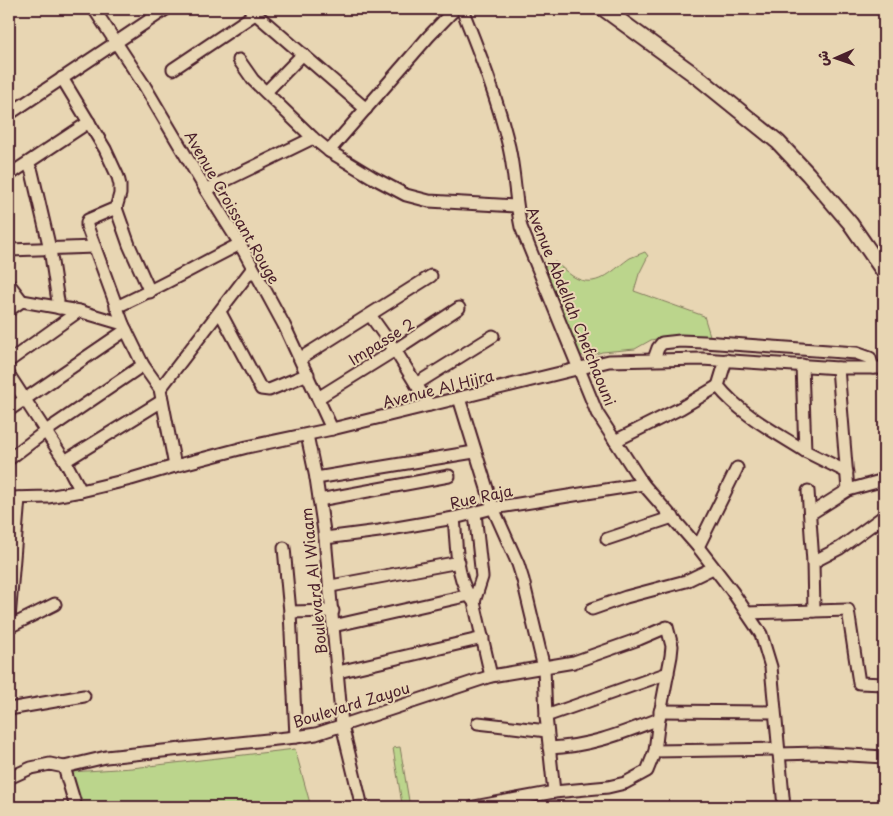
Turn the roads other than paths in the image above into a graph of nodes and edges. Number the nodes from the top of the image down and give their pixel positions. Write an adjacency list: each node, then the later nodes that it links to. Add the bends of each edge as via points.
1 (94, 9): 7 (street, Avenue Croissant Rouge)
2 (166, 9): 7 (street)
3 (455, 9): 13 (street)
4 (462, 9): 21 (street, Avenue Abdellah Chefchaouni, via 509,146)
5 (604, 9): 28 (main road, via 778,142 850,223)
6 (252, 11): 8 (street); 10 (street)
7 (116, 43): 11 (street); 20 (street, Avenue Croissant Rouge)
8 (302, 54): 12 (street); 13 (street)
9 (239, 60): 12 (street)
10 (173, 69)
11 (62, 78): 14 (street); 15 (street)
12 (266, 92): 16 (street)
13 (366, 108): 17 (street)
14 (9, 114)
15 (89, 122): 18 (street); 22 (street, via 118,177 120,194)
16 (313, 138): 17 (street); 20 (street)
17 (329, 151): 21 (street, via 418,199)
18 (28, 163): 19 (street); 25 (street)
19 (9, 175)
20 (206, 190): 23 (street, Avenue Croissant Rouge)
21 (516, 206): 53 (street, Avenue Abdellah Chefchaouni, via 521,227)
22 (116, 208): 24 (street, via 86,222); 31 (street)
23 (240, 244): 27 (street, Avenue Croissant Rouge); 31 (street)
24 (95, 247): 25 (street); 33 (street)
25 (50, 249): 26 (street); 34 (street)
26 (9, 250)
27 (252, 269): 38 (street); 45 (street, Avenue Croissant Rouge)
28 (884, 272)
29 (431, 276): 39 (street)
30 (9, 284): 32 (street)
31 (150, 292): 33 (street)
32 (22, 301): 34 (street); 36 (street)
33 (116, 307): 40 (street)
34 (59, 308): 37 (street)
35 (459, 308): 44 (street, Impasse 2)
36 (9, 310)
37 (79, 311): 40 (street); 48 (street)
38 (220, 312): 57 (street, via 261,389 268,390); 60 (street)
39 (370, 315): 44 (street); 45 (street)
40 (125, 327): 51 (street); 61 (street)
41 (493, 336): 58 (street)
42 (704, 342): 43 (street); 46 (street, via 662,343); 47 (street)
43 (765, 346): 50 (street); 55 (street, via 864,354)
44 (395, 350): 58 (street); 62 (street, Impasse 2)
45 (301, 358): 57 (street, Avenue Croissant Rouge)
46 (654, 359): 47 (street, Avenue Al Hijra); 53 (street, Avenue Al Hijra, via 609,361)
47 (702, 359): 49 (street, Avenue Al Hijra)
48 (9, 360)
49 (726, 360): 50 (street, Avenue Al Hijra); 59 (street)
50 (764, 363): 52 (street, Avenue Al Hijra)
51 (143, 365): 60 (street); 68 (street)
52 (802, 365): 54 (street, Avenue Al Hijra); 71 (street)
53 (579, 368): 63 (street, Avenue Al Hijra); 70 (street, Avenue Abdellah Chefchaouni, via 594,408)
54 (838, 368): 55 (street, Avenue Al Hijra); 77 (street)
55 (880, 368)
56 (9, 374): 61 (street)
57 (308, 374): 62 (street, Avenue Croissant Rouge)
58 (416, 384): 65 (street)
59 (718, 386): 70 (street); 71 (street, via 741,409)
60 (160, 389): 64 (street)
61 (25, 398): 66 (street); 68 (street)
62 (318, 398): 67 (street, Avenue Croissant Rouge)
63 (458, 398): 65 (street, Avenue Al Hijra); 72 (street)
64 (162, 401): 74 (street); 75 (street)
65 (429, 405): 67 (street, Avenue Al Hijra)
66 (9, 410)
67 (332, 429): 69 (street, Avenue Al Hijra)
68 (46, 432): 73 (street); 74 (street)
69 (307, 435): 75 (street, Avenue Al Hijra); 79 (street, Boulevard Al Wiaam)
70 (616, 441): 81 (street, Avenue Abdellah Chefchaouni)
71 (804, 451): 77 (street)
72 (474, 452): 79 (street); 87 (street)
73 (9, 459)
74 (65, 460): 83 (street)
75 (175, 466): 83 (street, Avenue Al Hijra)
76 (737, 468): 95 (street)
77 (847, 472): 82 (street)
78 (449, 476): 86 (street)
79 (316, 478): 86 (street, Boulevard Al Wiaam)
80 (884, 480): 82 (street)
81 (643, 484): 87 (street, Rue Raja); 91 (street, Avenue Abdellah Chefchaouni)
82 (848, 490): 89 (street)
83 (81, 491): 85 (street, Avenue Al Hijra, via 48,497)
84 (808, 491): 89 (street)
85 (14, 498): 100 (street)
86 (319, 500): 93 (street, Boulevard Al Wiaam)
87 (493, 508): 88 (street, Rue Raja); 113 (street, via 524,580)
88 (475, 513): 92 (street, Rue Raja); 102 (street, via 482,576)
89 (810, 514): 98 (street)
90 (884, 516): 98 (street, via 840,548)
91 (673, 517): 94 (street); 95 (street, Avenue Abdellah Chefchaouni)
92 (454, 518): 93 (street, Rue Raja); 97 (street)
93 (326, 538): 101 (street, Boulevard Al Wiaam)
94 (607, 539)
95 (698, 547): 99 (street, Avenue Abdellah Chefchaouni)
96 (284, 548): 107 (street)
97 (459, 562): 101 (street); 102 (street, via 463,583)
98 (813, 562): 106 (street)
99 (714, 568): 104 (street, via 686,581); 108 (street, Avenue Abdellah Chefchaouni)
100 (11, 574): 109 (street)
101 (331, 586): 105 (street, Boulevard Al Wiaam)
102 (473, 597): 110 (street); 112 (street)
103 (55, 604): 111 (street)
104 (592, 609)
105 (332, 611): 107 (street); 110 (street, Boulevard Al Wiaam)
106 (814, 611): 108 (street); 117 (street, via 848,610 859,683)
107 (290, 612): 126 (street)
108 (747, 613): 120 (street, Avenue Abdellah Chefchaouni, via 761,634 769,656)
109 (9, 617)
110 (333, 626): 114 (street, Boulevard Al Wiaam)
111 (9, 627)
112 (483, 638): 114 (street); 116 (street)
113 (544, 668): 115 (street, Boulevard Zayou, via 598,654 666,627 672,646); 116 (street, Boulevard Zayou); 122 (street)
114 (338, 672): 124 (street, Boulevard Al Wiaam)
115 (668, 673): 121 (street); 122 (street)
116 (490, 676): 124 (street, Boulevard Zayou)
117 (884, 684)
118 (84, 696): 119 (street)
119 (9, 709)
120 (774, 712): 121 (street); 129 (street, Avenue Abdellah Chefchaouni)
121 (659, 715): 127 (street, via 620,734 591,743); 128 (street)
122 (546, 716): 125 (street)
123 (478, 723): 125 (street)
124 (342, 725): 126 (street, Boulevard Zayou); 135 (street, Boulevard Al Wiaam)
125 (547, 731): 127 (street)
126 (296, 738): 131 (street, Boulevard Zayou, via 106,757)
127 (549, 748): 133 (street)
128 (655, 751): 129 (street); 133 (street, via 647,771 625,783)
129 (778, 752): 130 (street); 137 (street, Avenue Abdellah Chefchaouni)
130 (884, 757)
131 (64, 767): 132 (street, Boulevard Zayou, via 50,764); 134 (street)
132 (9, 778)
133 (554, 792): 136 (street)
134 (76, 807)
135 (362, 807)
136 (474, 807)
137 (784, 807)

